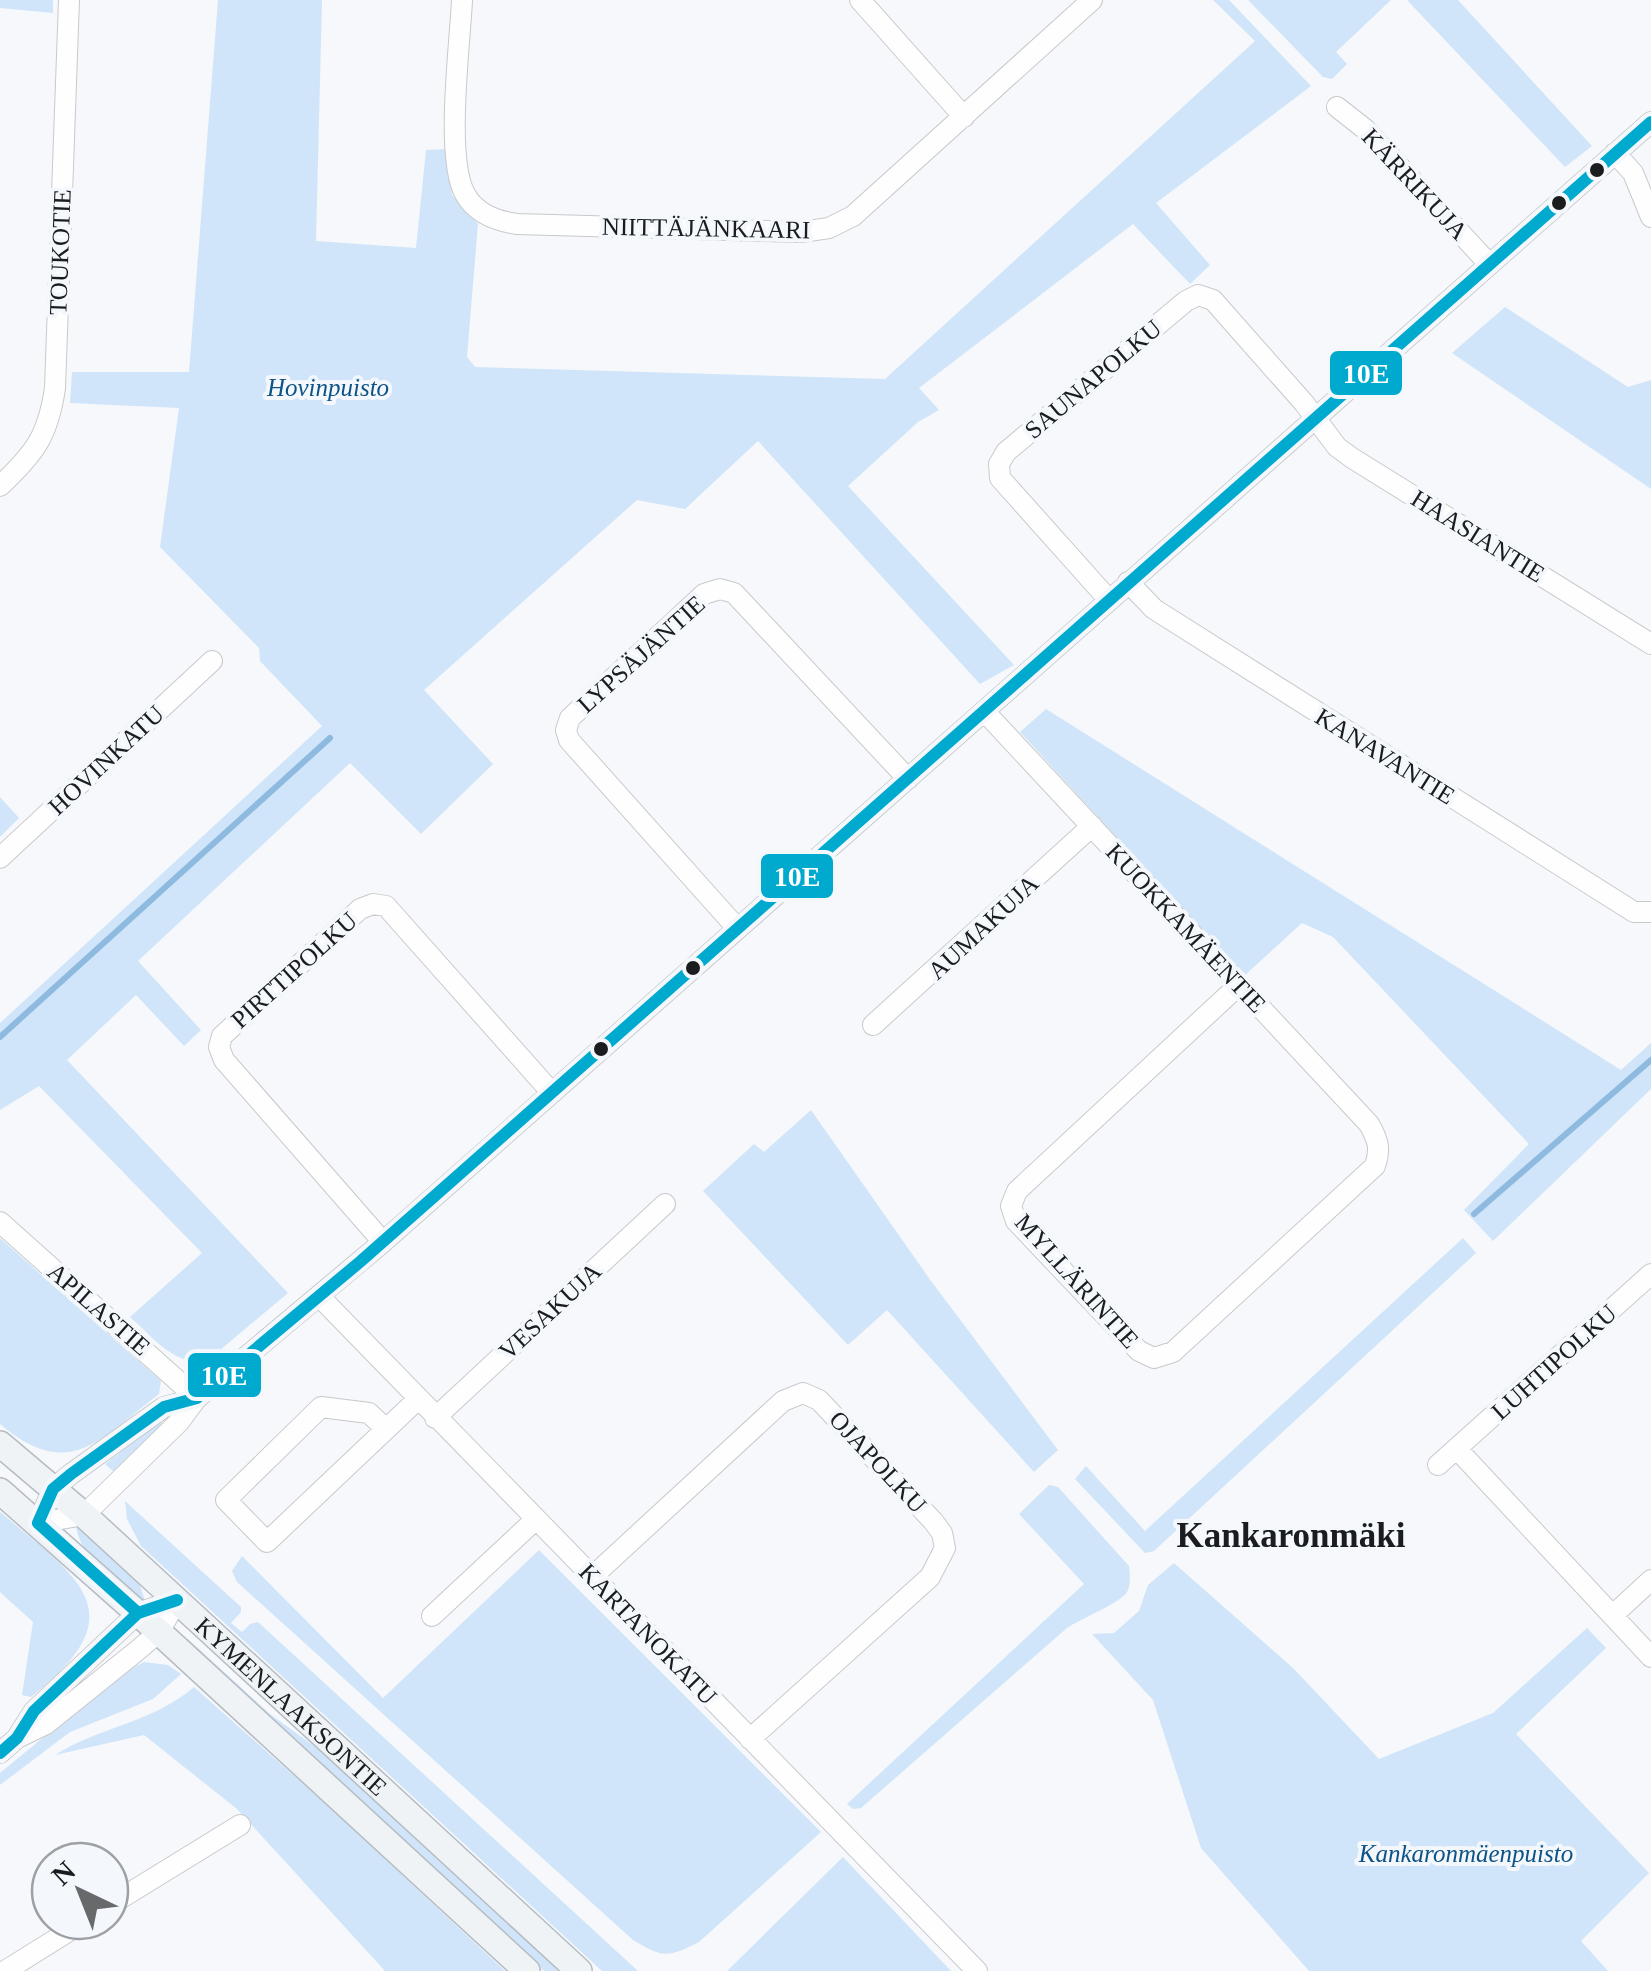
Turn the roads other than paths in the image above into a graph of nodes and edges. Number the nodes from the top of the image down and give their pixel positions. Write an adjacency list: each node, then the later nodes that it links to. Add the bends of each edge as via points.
1 (69, 0): 12 (street, TOUKOTIE, via 51,412 39,444)
2 (462, 0): 6 (street, NIITTÄJÄNKAARI, via 456,158 462,188 494,220 815,231 853,216)
3 (860, 0): 6 (street)
4 (1092, 0): 6 (street, NIITTÄJÄNKAARI)
5 (1337, 107): 10 (street, KÄRRIKUJA)
6 (964, 117)
7 (1651, 122): 8 (street)
8 (1616, 153): 9 (street, via 1633,172); 10 (street)
9 (1651, 216)
10 (1490, 264): 11 (street)
11 (1315, 417): 13 (street); 14 (street, SAUNAPOLKU, via 1213,300 1198,295 1006,452 1000,478); 15 (street, HAASIANTIE, via 1352,458)
12 (0, 486)
13 (1128, 582): 14 (street); 21 (street, KANAVANTIE, via 1154,610 1634,912)
14 (1109, 600): 17 (street)
15 (1651, 644)
16 (212, 662): 20 (street, HOVINKATU)
17 (984, 711): 18 (street); 19 (street, KUOKKAMÄENTIE)
18 (908, 779): 22 (street); 22 (street, LYPSÄJÄNTIE, via 734,593 704,594 570,718 566,730)
19 (1092, 826): 23 (street, KUOKKAMÄENTIE); 24 (street, AUMAKUJA)
20 (0, 858)
21 (1651, 912)
22 (737, 928): 25 (street)
23 (1239, 985): 26 (street, KUOKKAMÄENTIE, via 1370,1124); 26 (street, MYLLÄRINTIE, via 1016,1191 1010,1206 1016,1222 1139,1351 1154,1358 1188,1339 1375,1166)
24 (873, 1025)
25 (552, 1092): 29 (street); 29 (street, PIRTTIPOLKU, via 386,906 360,908 222,1036 219,1047)
26 (1380, 1150)
27 (665, 1204): 34 (street, VESAKUJA)
28 (0, 1222): 32 (street, APILASTIE)
29 (383, 1242): 31 (street)
30 (1651, 1274): 37 (street, LUHTIPOLKU)
31 (319, 1296): 32 (street); 33 (street, KARTANOKATU)
32 (197, 1398): 39 (street, via 164,1407); 41 (street)
33 (416, 1400): 34 (street, KARTANOKATU); 35 (street)
34 (436, 1418): 42 (street, KARTANOKATU)
35 (386, 1429): 35 (street, via 267,1542 226,1500 322,1407 369,1413)
36 (0, 1444): 39 (main road, KYMENLAAKSONTIE)
37 (1457, 1449): 38 (street, LUHTIPOLKU); 48 (street)
38 (1438, 1465)
39 (53, 1489): 41 (main road, KYMENLAAKSONTIE); 43 (street)
40 (0, 1491): 43 (main road, KYMENLAAKSONTIE)
41 (84, 1515): 43 (street); 46 (main road, KYMENLAAKSONTIE)
42 (535, 1520): 44 (street, KARTANOKATU); 49 (street)
43 (38, 1523): 47 (main road, KYMENLAAKSONTIE)
44 (592, 1577): 53 (street, KARTANOKATU); 53 (street, OJAPOLKU, via 783,1401 803,1393 820,1400 933,1521 945,1548 930,1576)
45 (1651, 1580): 48 (street)
46 (177, 1600): 47 (street); 50 (street); 60 (main road, KYMENLAAKSONTIE)
47 (138, 1613): 50 (main road, KYMENLAAKSONTIE); 52 (street, via 34,1711)
48 (1614, 1615): 51 (street)
49 (432, 1616)
50 (159, 1632): 52 (street, via 46,1724); 59 (main road, KYMENLAAKSONTIE)
51 (1651, 1657)
52 (17, 1738): 54 (street)
53 (750, 1738): 61 (street, KARTANOKATU)
54 (0, 1752)
55 (240, 1824): 56 (street)
56 (130, 1893)
57 (53, 1941): 58 (street)
58 (5, 1971)
59 (527, 1971)
60 (579, 1971)
61 (978, 1971)

